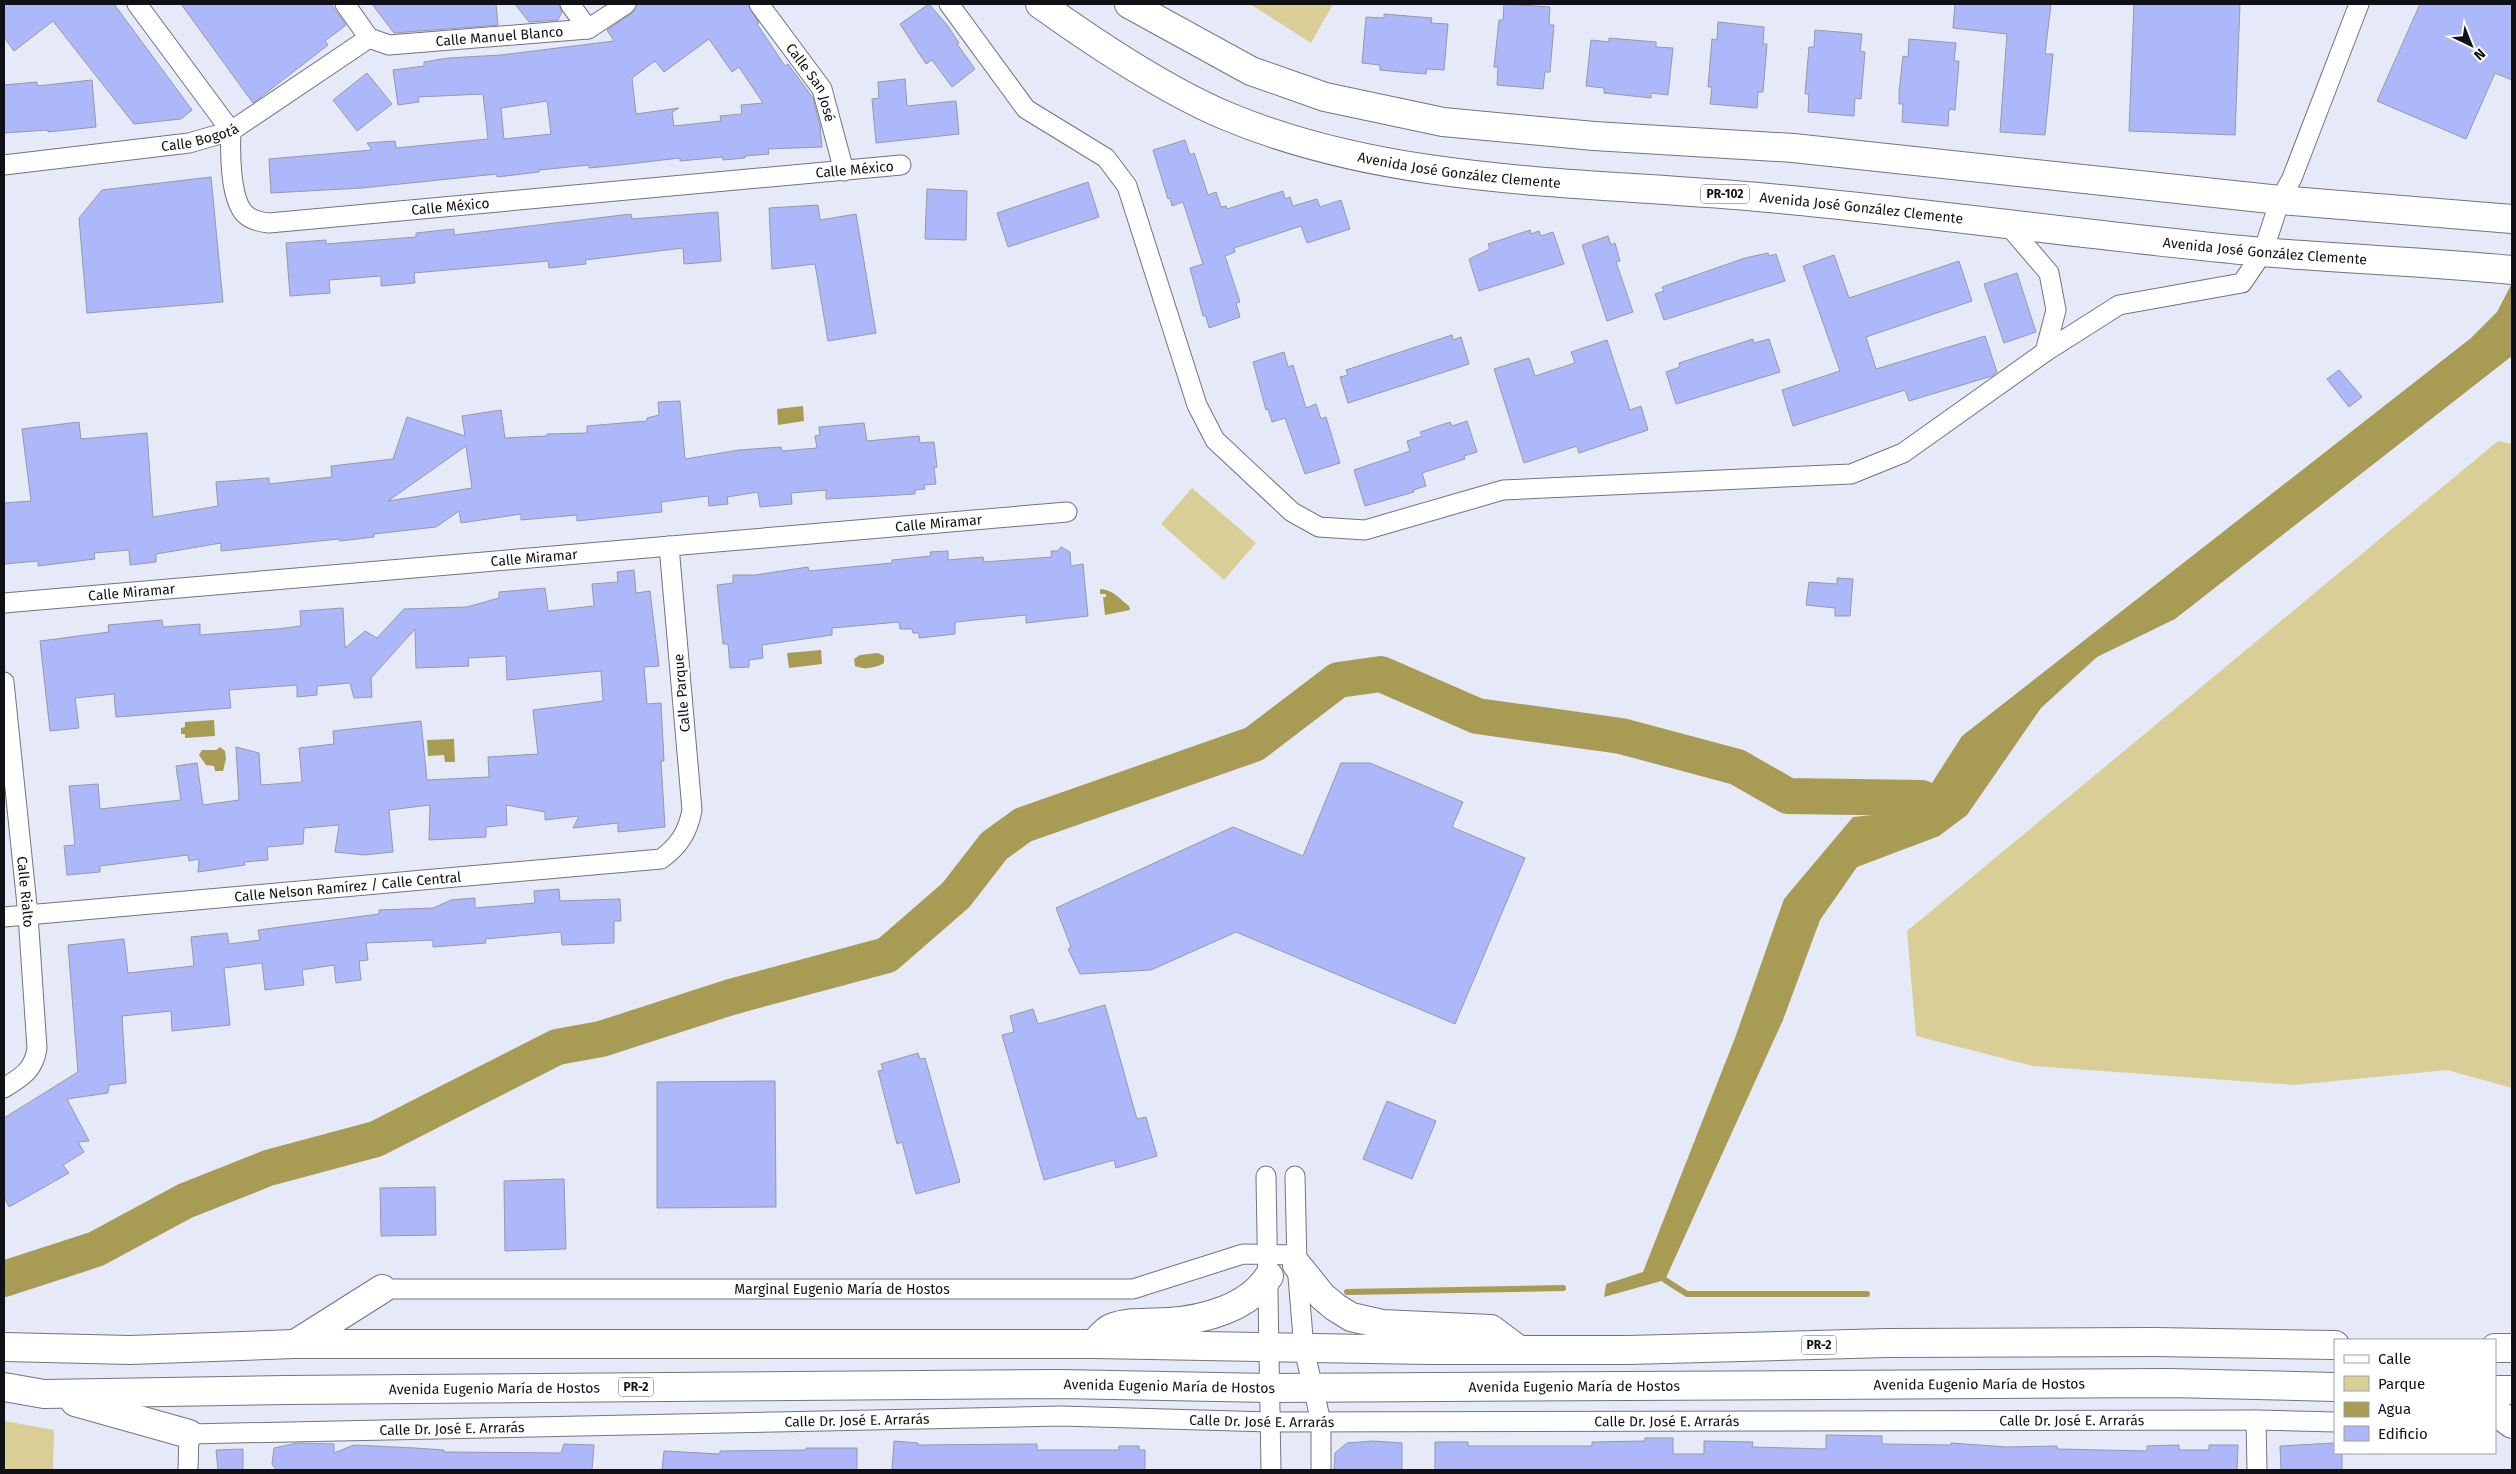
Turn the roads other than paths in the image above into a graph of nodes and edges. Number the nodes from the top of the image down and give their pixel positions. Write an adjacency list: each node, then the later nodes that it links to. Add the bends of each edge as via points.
1 (137, 4): 12 (street)
2 (344, 4): 11 (street)
3 (570, 4): 10 (street)
4 (626, 4): 10 (street, Calle Manuel Blanco)
5 (759, 4): 15 (street, Calle San José, via 822,89)
6 (949, 4): 21 (street, via 1026,108 1106,158 1127,186 1198,404 1216,440 1292,512 1319,527 1365,530 1503,490 1851,474 1903,453)
7 (1040, 4): 18 (main road, Avenida José González Clemente / PR-102, via 1184,95 1231,118 1342,153 1412,167 1770,198)
8 (1129, 4): 16 (main road, via 1251,71 1324,97 1443,122 1594,136 1793,148)
9 (2359, 4): 16 (street, via 2292,178)
10 (588, 29): 11 (street, Calle Manuel Blanco, via 389,45)
11 (369, 38): 12 (street, Calle Bogotá)
12 (231, 131): 13 (street, Calle Bogotá, via 189,143); 15 (street, Calle México, via 230,157 238,202 244,214 257,222 269,223)
13 (4, 165)
14 (901, 165): 15 (street, Calle México)
15 (844, 171)
16 (2280, 200): 17 (main road); 19 (street)
17 (2512, 219)
18 (2008, 225): 19 (main road, Avenida José González Clemente / PR-102); 21 (street, via 2050,273 2056,310)
19 (2264, 252): 20 (main road, Avenida José González Clemente / PR-102); 21 (street, via 2242,283 2119,305)
20 (2512, 270)
21 (2045, 352)
22 (1066, 512): 23 (street, Calle Miramar)
23 (669, 546): 24 (street, Calle Miramar); 26 (street, Calle Parque, via 692,810)
24 (4, 603)
25 (4, 682): 27 (street, Calle Rialto)
26 (683, 839): 27 (street, Calle Nelson Ramírez / Calle Central, via 660,859)
27 (28, 915): 28 (street, Calle Nelson Ramírez / Calle Central); 29 (street, Calle Rialto, via 36,1053 31,1068)
28 (4, 917)
29 (4, 1088)
30 (1266, 1176): 33 (street)
31 (1294, 1176): 32 (street)
32 (1297, 1260): 33 (street, Marginal Eugenio María de Hostos); 42 (street); 43 (main road, via 1322,1296 1351,1317 1382,1324 1491,1329)
33 (1268, 1265): 34 (street, Marginal Eugenio María de Hostos, via 1243,1254 1133,1289); 36 (main road, via 1261,1288 1227,1308 1190,1320 1142,1322 1109,1329); 39 (street)
34 (382, 1289): 35 (main road)
35 (294, 1344): 36 (main road, PR-2); 38 (main road, PR-2, via 130,1350)
36 (1094, 1344): 39 (main road, PR-2)
37 (2334, 1345): 43 (main road, PR-2, via 1887,1343)
38 (4, 1346)
39 (1269, 1348): 42 (main road, PR-2); 47 (street)
40 (2496, 1348): 41 (main road)
41 (2512, 1348)
42 (1304, 1349): 43 (main road, PR-2); 44 (street)
43 (1519, 1350)
44 (1313, 1386): 45 (main road, Avenida Eugenio María de Hostos / PR-2, via 2169,1383); 47 (main road, Avenida Eugenio María de Hostos / PR-2); 54 (street)
45 (2334, 1387)
46 (4, 1388): 50 (main road, Avenida Eugenio María de Hostos / PR-2)
47 (1269, 1388): 50 (main road, Avenida Eugenio María de Hostos / PR-2, via 1060,1384); 53 (street)
48 (2496, 1390): 49 (main road)
49 (2512, 1390)
50 (44, 1394): 57 (main road)
51 (2496, 1412): 56 (main road)
52 (2256, 1420): 54 (street, Calle Dr. José E. Arrarás); 55 (street, Calle Dr. José E. Arrarás); 61 (street)
53 (1270, 1422): 54 (street, Calle Dr. José E. Arrarás); 57 (street, Calle Dr. José E. Arrarás, via 1061,1416); 59 (street)
54 (1321, 1422): 60 (street)
55 (2334, 1422)
56 (2512, 1424)
57 (189, 1434): 58 (street)
58 (188, 1470)
59 (1271, 1470)
60 (1321, 1470)
61 (2257, 1470)

